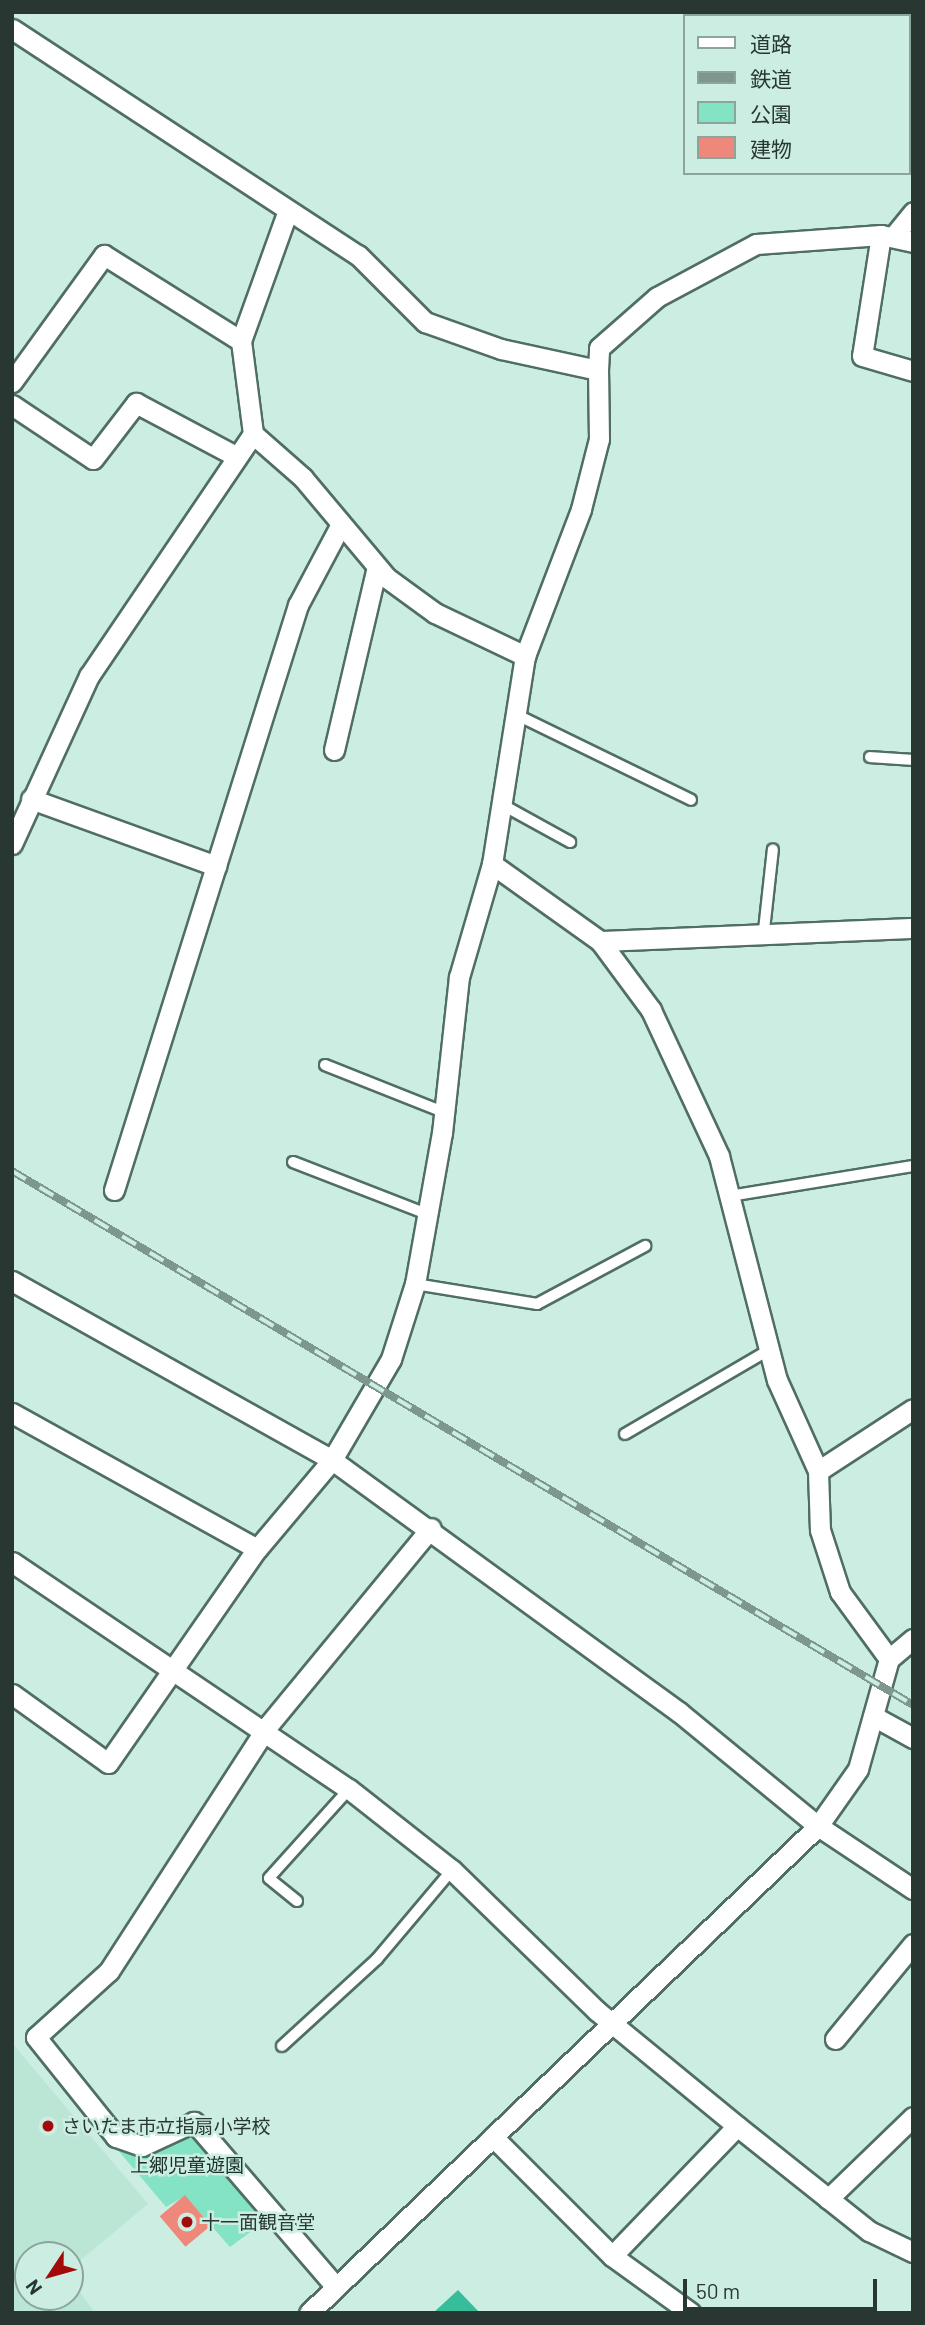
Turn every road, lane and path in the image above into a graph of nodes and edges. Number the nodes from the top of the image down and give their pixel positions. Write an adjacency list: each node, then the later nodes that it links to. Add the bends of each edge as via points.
1 (12, 29): 3 (street)
2 (913, 212): 4 (street)
3 (287, 213): 6 (street); 7 (street, via 358,255 425,322 500,349)
4 (887, 236): 5 (street); 7 (street, via 756,244 657,297 599,348); 8 (street, via 862,356)
5 (913, 242)
6 (241, 341): 9 (street, via 104,255); 11 (street)
7 (598, 370): 15 (street, via 598,439 584,497)
8 (913, 371)
9 (12, 382)
10 (12, 405): 12 (street, via 93,459 136,403)
11 (253, 434): 12 (street); 13 (street, via 303,478)
12 (234, 455): 20 (street, via 89,676)
13 (339, 528): 14 (street); 27 (street, via 298,605)
14 (377, 567): 15 (street, via 435,613); 17 (street)
15 (525, 656): 16 (street)
16 (513, 713): 21 (lane); 22 (street)
17 (334, 750)
18 (870, 757): 19 (lane)
19 (913, 760)
20 (31, 799): 24 (street); 27 (street)
21 (691, 800)
22 (500, 804): 23 (lane); 26 (street)
23 (570, 842)
24 (12, 844)
25 (773, 849): 29 (lane)
26 (492, 864): 30 (street); 32 (street, via 459,978)
27 (216, 866): 35 (street)
28 (913, 928): 29 (street)
29 (764, 930): 30 (street)
30 (600, 942): 36 (street, via 651,1010 719,1156)
31 (325, 1065): 32 (lane)
32 (443, 1112): 37 (street)
33 (293, 1162): 37 (lane)
34 (913, 1166): 36 (lane)
35 (114, 1190)
36 (730, 1196): 41 (street)
37 (427, 1214): 40 (street)
38 (645, 1246): 40 (lane, via 537,1304)
39 (12, 1281): 45 (street)
40 (415, 1284): 45 (street, via 391,1359)
41 (769, 1350): 44 (lane); 46 (street)
42 (913, 1409): 46 (street)
43 (12, 1413): 48 (street)
44 (625, 1434)
45 (332, 1460): 47 (street); 48 (street)
46 (818, 1471): 51 (street, via 820,1530 840,1592)
47 (431, 1528): 55 (street); 58 (street, via 542,1617 679,1712)
48 (257, 1549): 52 (street)
49 (12, 1562): 52 (street)
50 (913, 1639): 51 (street)
51 (889, 1658): 54 (street)
52 (174, 1668): 53 (street, via 108,1763); 55 (street)
53 (12, 1694)
54 (873, 1716): 56 (street); 58 (street, via 858,1769)
55 (266, 1728): 57 (street); 72 (street, via 109,1972 36,2037 116,2137 142,2146 194,2122)
56 (913, 1738)
57 (349, 1789): 59 (street); 61 (lane, via 269,1878)
58 (818, 1826): 60 (street); 63 (street)
59 (452, 1870): 63 (street); 65 (lane, via 377,1959)
60 (913, 1889)
61 (298, 1901)
62 (913, 1944): 64 (street)
63 (611, 2022): 67 (street); 68 (street)
64 (835, 2039)
65 (282, 2046)
66 (913, 2118): 69 (street)
67 (737, 2126): 69 (street); 71 (street)
68 (494, 2137): 71 (street); 72 (street)
69 (828, 2199): 70 (street, via 869,2231)
70 (912, 2251)
71 (612, 2256): 74 (street)
72 (336, 2287): 73 (street)
73 (309, 2313)
74 (691, 2313)

